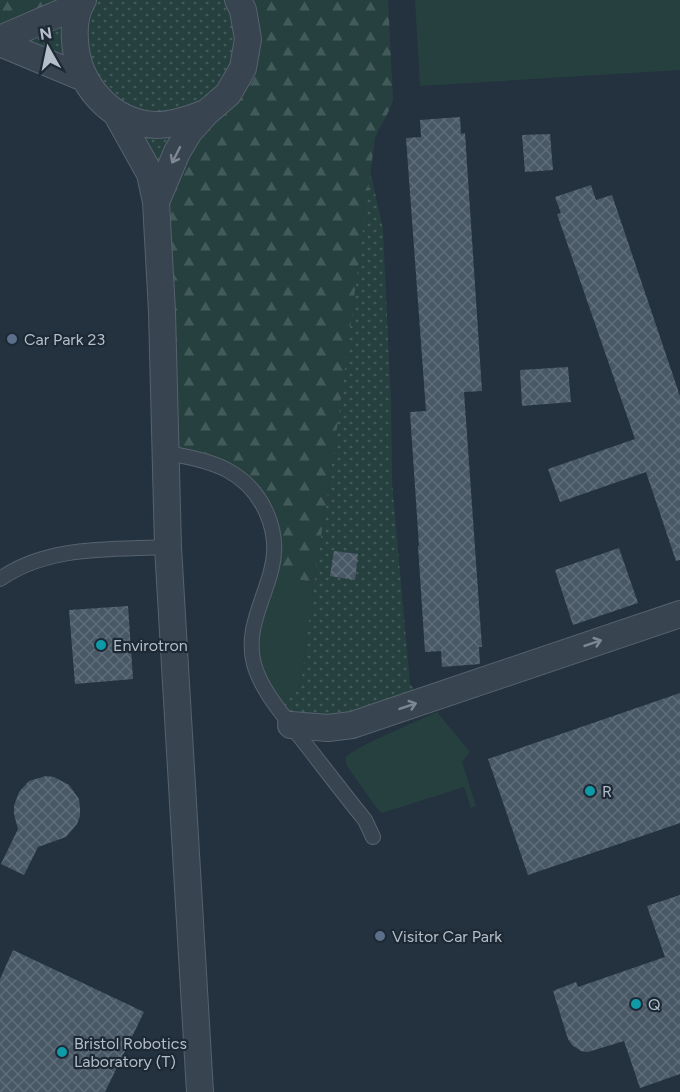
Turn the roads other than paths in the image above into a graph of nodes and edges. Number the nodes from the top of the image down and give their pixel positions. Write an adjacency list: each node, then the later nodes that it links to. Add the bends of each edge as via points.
1 (82, 2): 3 (street); 4 (street, via 74,29 75,54)
2 (243, 3): 6 (street, via 248,39 243,68 228,94)
3 (0, 41): 4 (street)
4 (84, 78): 5 (street, via 97,98)
5 (116, 112): 6 (street, via 156,125); 7 (street, via 150,174)
6 (206, 113): 7 (street, one-way to 7, via 177,152)
7 (156, 202): 8 (street)
8 (166, 453): 9 (street); 12 (lane, via 228,470 249,487 265,508 273,533 274,560 254,624 252,651 259,677)
9 (168, 547): 10 (lane, via 56,555 20,567); 14 (street)
10 (0, 579)
11 (680, 614): 12 (street, one-way to 11, via 352,725)
12 (291, 725): 13 (lane, via 365,820)
13 (373, 837)
14 (200, 1092)

